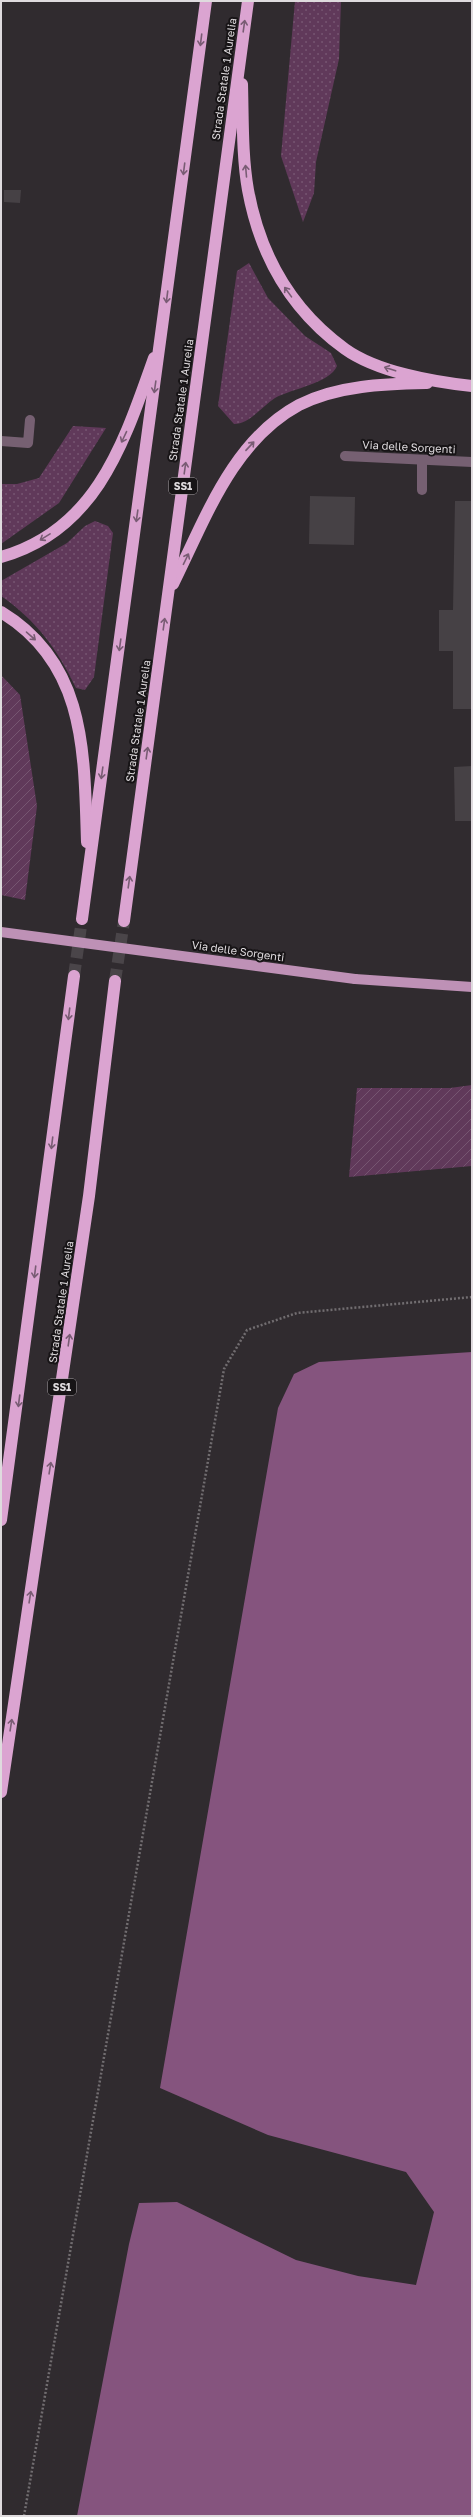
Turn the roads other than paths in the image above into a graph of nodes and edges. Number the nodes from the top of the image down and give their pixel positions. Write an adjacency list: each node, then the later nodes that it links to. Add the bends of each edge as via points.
1 (206, 1): 4 (highway, one-way to 4)
2 (248, 1): 3 (highway, Strada Statale 1 Aurelia / SS1, one-way to 2)
3 (241, 51): 5 (highway, one-way to 3, via 389,369 346,349 308,316 284,286 264,248 248,189); 14 (highway, Strada Statale 1 Aurelia / SS1, one-way to 3)
4 (162, 335): 13 (highway, one-way to 13, via 131,422 104,480 78,512 46,537); 16 (highway, one-way to 16)
5 (442, 382): 6 (highway); 14 (highway, one-way to 5, via 210,506 227,478 243,453 280,418 300,405 352,389 381,384)
6 (472, 386)
7 (30, 420): 8 (street, via 28,442)
8 (1, 441)
9 (345, 456): 10 (street, Via delle Sorgenti)
10 (422, 460): 11 (street, Via delle Sorgenti); 12 (street)
11 (472, 462)
12 (422, 490)
13 (1, 557)
14 (168, 594): 18 (highway, Strada Statale 1 Aurelia / SS1, one-way to 14)
15 (1, 612): 16 (highway, one-way to 16, via 37,641 64,677 77,719 84,755)
16 (88, 875): 17 (highway)
17 (82, 919)
18 (124, 921)
19 (1, 932): 22 (main road, Via delle Sorgenti, bridge, via 355,979)
20 (74, 976): 23 (highway, one-way to 23)
21 (115, 981): 24 (highway, Strada Statale 1 Aurelia / SS1, one-way to 21, via 89,1196)
22 (472, 987)
23 (1, 1520)
24 (1, 1792)

